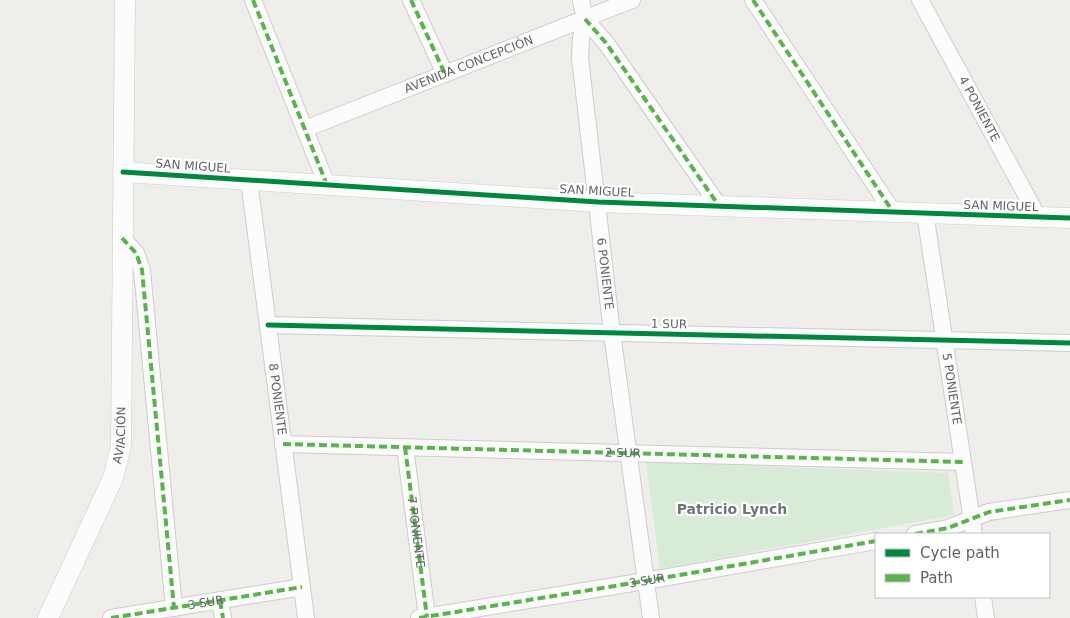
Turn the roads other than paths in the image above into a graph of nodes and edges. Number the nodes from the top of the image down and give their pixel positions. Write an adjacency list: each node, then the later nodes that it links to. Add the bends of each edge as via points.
1 (125, 0): 11 (street, AVIACIÓN)
2 (253, 0): 10 (street)
3 (411, 0): 9 (street)
4 (581, 0): 8 (street, 6 PONIENTE)
5 (632, 0): 8 (street, AVENIDA CONCEPCIÓN)
6 (753, 0): 16 (street)
7 (920, 0): 18 (street, 4 PONIENTE)
8 (585, 19): 9 (street, AVENIDA CONCEPCIÓN); 14 (street, 6 PONIENTE, via 580,38 580,58); 15 (street, via 606,42)
9 (444, 74): 10 (street, AVENIDA CONCEPCIÓN)
10 (305, 129): 13 (street)
11 (123, 172): 12 (street, SAN MIGUEL); 20 (street, AVIACIÓN)
12 (249, 180): 13 (street, SAN MIGUEL); 21 (street, 8 PONIENTE)
13 (327, 185): 14 (street, SAN MIGUEL)
14 (598, 202): 15 (street, SAN MIGUEL); 22 (street, 6 PONIENTE)
15 (719, 206): 16 (street, SAN MIGUEL)
16 (893, 212): 17 (street, SAN MIGUEL)
17 (925, 213): 18 (street, SAN MIGUEL); 23 (street, 5 PONIENTE)
18 (1038, 217): 19 (street, SAN MIGUEL)
19 (1070, 218)
20 (122, 238): 37 (street, via 136,253 142,270); 39 (street, AVIACIÓN, via 122,430 118,461)
21 (268, 326): 22 (street, 1 SUR); 25 (street, 8 PONIENTE)
22 (612, 333): 23 (street, 1 SUR); 27 (street, 6 PONIENTE)
23 (944, 340): 24 (street, 1 SUR); 28 (street, 5 PONIENTE)
24 (1070, 343)
25 (283, 444): 26 (street, 2 SUR); 34 (street, 8 PONIENTE)
26 (405, 447): 27 (street, 2 SUR); 38 (street, 7 PONIENTE)
27 (629, 453): 28 (street, 2 SUR); 33 (street, 6 PONIENTE)
28 (963, 462): 30 (street, 5 PONIENTE)
29 (1070, 500): 30 (street, via 989,512)
30 (972, 527): 31 (street)
31 (920, 533)
32 (875, 541): 33 (street, 3 SUR)
33 (645, 581): 38 (street, 3 SUR); 43 (street, 6 PONIENTE)
34 (302, 587): 36 (street, 3 SUR); 42 (street, 8 PONIENTE)
35 (983, 598): 44 (street)
36 (220, 600): 37 (street, 3 SUR); 41 (street)
37 (174, 608): 40 (street, 3 SUR)
38 (423, 617)
39 (48, 618)
40 (111, 618)
41 (223, 618)
42 (306, 618)
43 (651, 618)
44 (986, 618)

